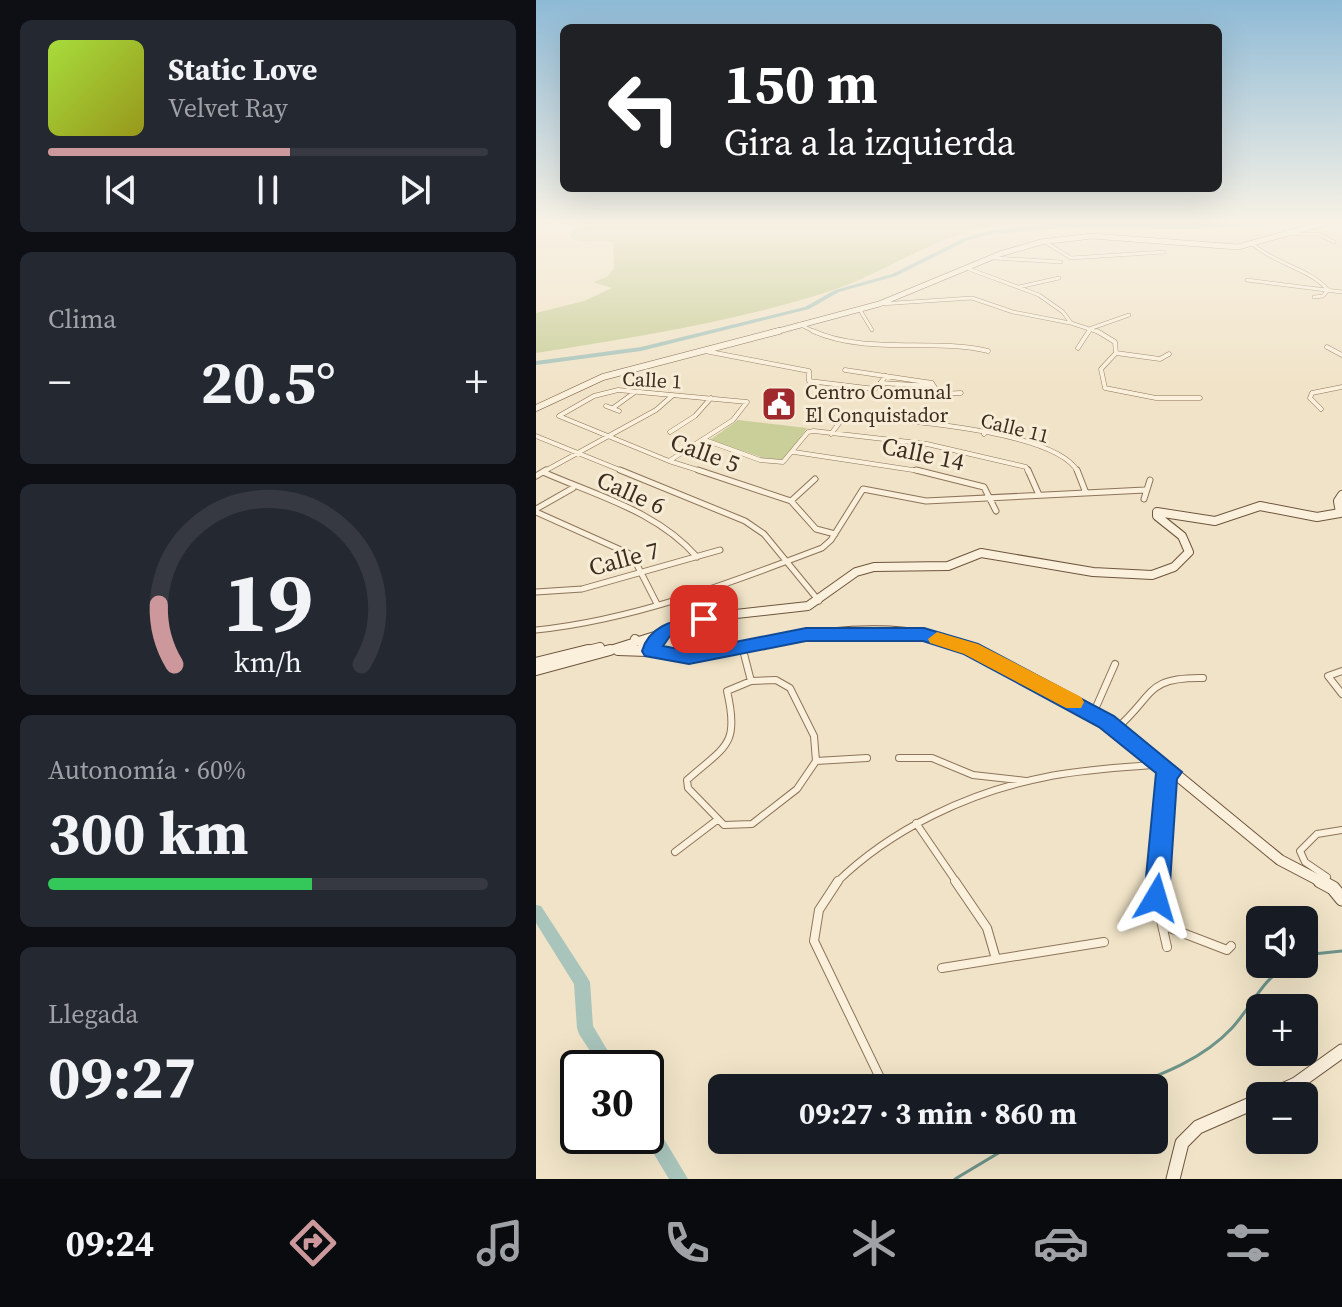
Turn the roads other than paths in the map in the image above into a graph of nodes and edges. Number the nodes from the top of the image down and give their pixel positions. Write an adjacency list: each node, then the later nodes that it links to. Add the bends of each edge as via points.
1 (946, 278): 10 (street)
2 (994, 278): 6 (street)
3 (1059, 278): 6 (street)
4 (1313, 278): 7 (street)
5 (1247, 280): 7 (street)
6 (1018, 287): 14 (street, via 1062,307)
7 (1328, 290): 8 (street); 9 (street)
8 (1342, 292)
9 (1314, 297)
10 (879, 304): 11 (street); 14 (street, via 972,298)
11 (860, 310): 13 (street); 16 (street)
12 (1129, 315): 15 (street)
13 (798, 323): 19 (street); 20 (street, via 839,338 950,343)
14 (1071, 323): 15 (street)
15 (1091, 328): 18 (street); 21 (street, via 1115,342)
16 (872, 330)
17 (1327, 347): 23 (street)
18 (1078, 348)
19 (701, 350): 26 (street, via 809,371 813,381 872,389); 35 (street, via 603,377)
20 (988, 351)
21 (1116, 353): 22 (street, via 1160,359); 33 (street, via 1101,369 1110,391)
22 (1169, 354)
23 (1342, 355)
24 (845, 370): 25 (street)
25 (886, 376): 26 (street); 27 (street)
26 (880, 383): 27 (street)
27 (934, 386): 30 (street, via 939,394)
28 (1342, 387): 36 (street, via 1312,393 1310,398)
29 (636, 392): 31 (street, Calle 1); 34 (street, via 616,410); 37 (street, Calle 1, via 604,392)
30 (961, 393)
31 (673, 395): 32 (street, Calle 1); 43 (street)
32 (711, 397): 39 (street, via 695,416); 45 (street, Calle 1, via 747,402 733,420)
33 (1200, 398)
34 (606, 406)
35 (536, 408)
36 (1321, 409)
37 (559, 413): 43 (street, Calle 5)
38 (993, 423): 40 (street)
39 (669, 432)
40 (984, 434): 41 (street, Calle 11, via 845,415); 56 (street, Calle 11, via 1056,452 1075,466)
41 (831, 435): 47 (street, via 808,432); 57 (street, via 927,444 1026,467)
42 (536, 436): 44 (street)
43 (613, 436): 48 (street); 49 (street, Calle 5)
44 (547, 440): 46 (street); 48 (street)
45 (704, 440): 47 (street, via 760,460 783,462); 49 (street)
46 (536, 446)
47 (794, 452): 59 (street, Calle 14, via 955,478 984,487)
48 (578, 455): 50 (street); 67 (street, via 745,521 764,534)
49 (669, 461): 61 (street, Calle 5)
50 (543, 472): 51 (street); 54 (street, Calle 6)
51 (536, 476)
52 (815, 479): 61 (street)
53 (1150, 480): 55 (street)
54 (574, 487): 62 (street); 66 (street, Calle 6, via 662,525)
55 (1145, 490): 56 (street); 60 (street)
56 (1086, 493): 57 (street)
57 (1039, 495): 59 (street)
58 (1342, 495): 70 (street, via 1340,513 1325,518 1262,506 1218,521 1157,512 1182,536 1189,552 1173,569 1116,576 982,553 952,566 903,563 863,569)
59 (990, 498): 63 (street); 64 (street, via 926,501 863,489)
60 (1144, 499)
61 (791, 501): 64 (street, Calle 5, via 816,529)
62 (536, 510): 68 (street, via 632,555)
63 (996, 511)
64 (835, 534): 67 (street, via 822,548)
65 (720, 550): 66 (street, Calle 7)
66 (697, 557): 68 (street, Calle 7)
67 (785, 563): 70 (street); 71 (street)
68 (642, 573): 69 (street, Calle 7, via 582,589); 71 (street)
69 (536, 592)
70 (820, 602): 72 (street)
71 (657, 604): 73 (street, via 585,625)
72 (704, 619): 74 (street); 75 (street)
73 (536, 630)
74 (664, 632): 75 (street); 77 (street)
75 (634, 639): 77 (street); 78 (street); 80 (street)
76 (742, 646): 77 (street, via 689,658); 83 (street); 85 (street, via 806,634 924,634 971,649)
77 (652, 651): 78 (street)
78 (603, 652): 80 (street)
79 (1115, 664): 85 (street)
80 (538, 669)
81 (1342, 671): 84 (street, via 1328,676)
82 (1203, 678): 86 (street, via 1163,679 1150,687 1133,717)
83 (751, 681): 89 (street, via 776,680 790,688 814,736); 93 (street, via 727,691 734,721 729,743 687,780)
84 (1342, 694)
85 (1093, 714): 86 (street)
86 (1116, 729): 90 (street)
87 (867, 758): 89 (street)
88 (899, 758): 92 (street, via 932,758 973,775)
89 (816, 761): 93 (street, via 797,789 752,824 724,825)
90 (1162, 764): 91 (street); 92 (street)
91 (1171, 772): 97 (street, via 1280,860); 99 (street, via 1166,775 1156,898)
92 (1027, 782): 94 (street)
93 (717, 820): 96 (street)
94 (916, 823): 103 (street, via 987,928); 106 (street, via 846,871 815,921 814,941)
95 (1342, 830): 97 (street, via 1308,838 1300,851)
96 (675, 852)
97 (1337, 890): 98 (street)
98 (1342, 899)
99 (1161, 925): 101 (street, via 1227,950); 102 (street)
100 (1104, 942): 103 (street)
101 (1231, 946)
102 (1167, 947)
103 (996, 959): 104 (street)
104 (942, 968)
105 (1342, 1051): 107 (street)
106 (878, 1074)
107 (1299, 1082)
108 (1246, 1106): 109 (street, via 1198,1127 1182,1143)
109 (1173, 1179)

